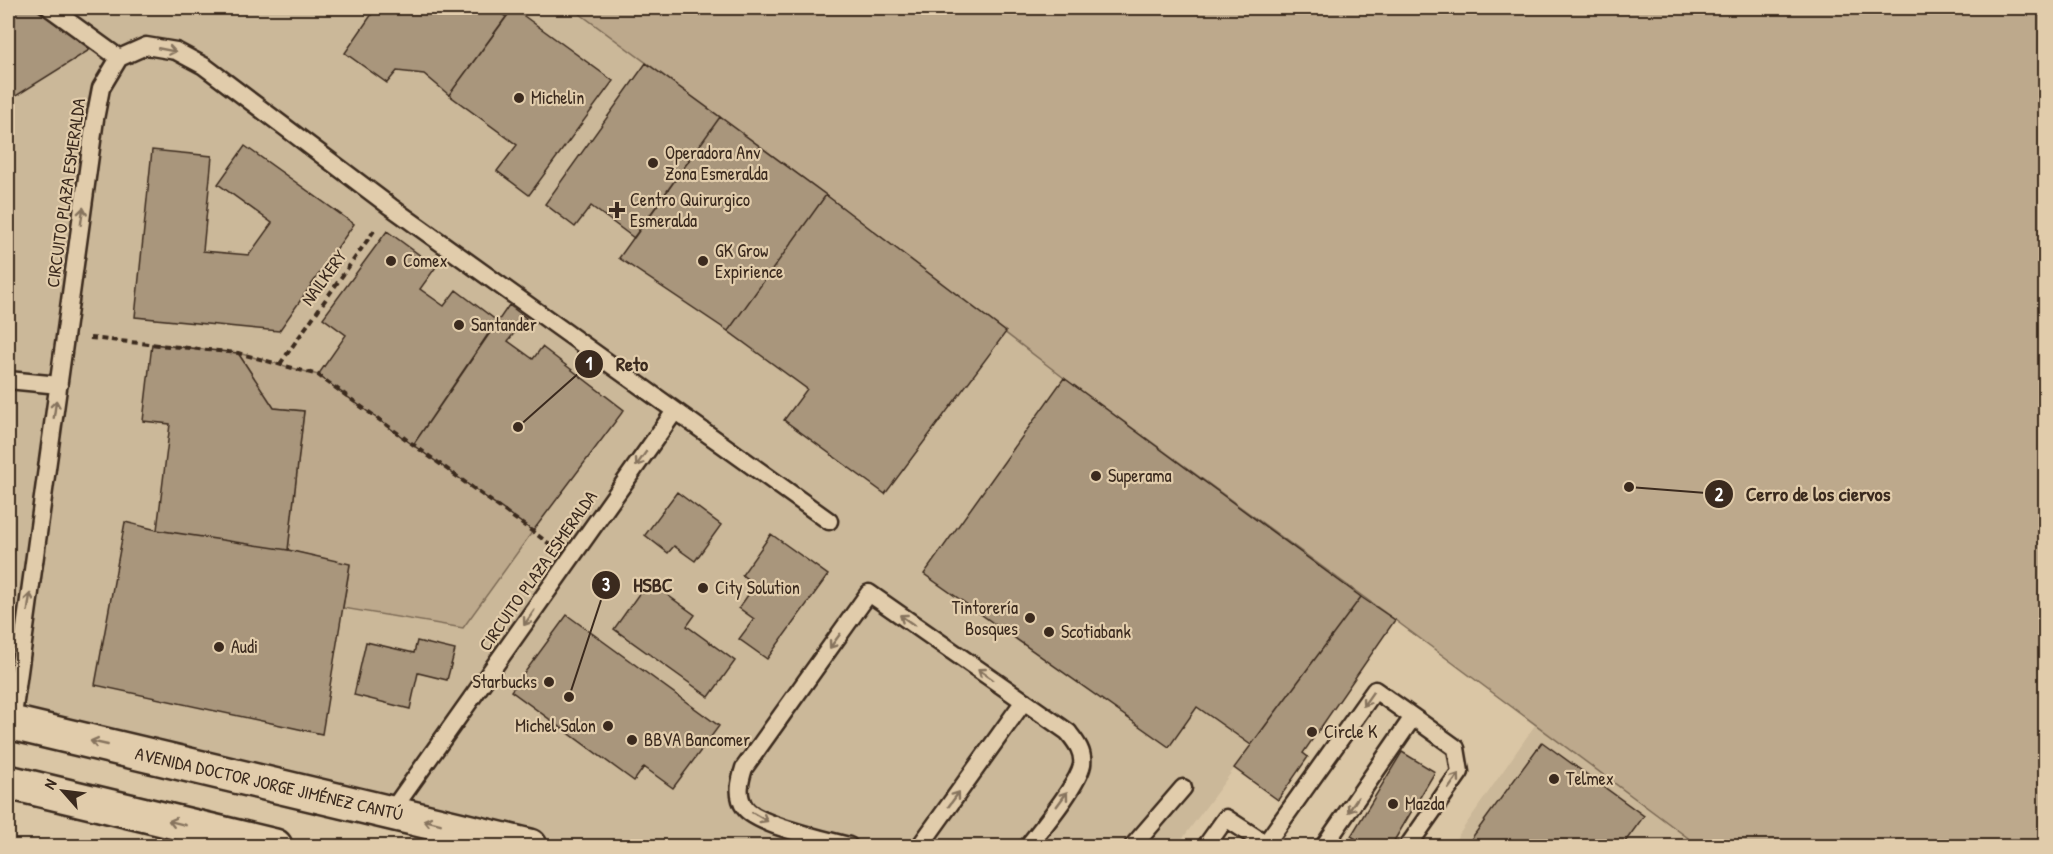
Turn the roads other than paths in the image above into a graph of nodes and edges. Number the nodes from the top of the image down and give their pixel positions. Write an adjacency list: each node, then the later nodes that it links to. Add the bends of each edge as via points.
1 (50, 8): 2 (lane)
2 (118, 58): 4 (lane, CIRCUITO PLAZA ESMERALDA, one-way to 2, via 95,119 101,88); 5 (lane, one-way to 5, via 146,46 176,51 204,66 391,207)
3 (8, 380): 4 (lane)
4 (59, 385): 9 (lane, CIRCUITO PLAZA ESMERALDA, one-way to 4)
5 (675, 411): 6 (lane); 12 (lane, CIRCUITO PLAZA ESMERALDA, one-way to 12)
6 (830, 521)
7 (1024, 701): 15 (lane, one-way to 15, via 869,593 744,768 738,788 745,808 761,820); 16 (lane, one-way to 7); 17 (lane, one-way to 7, via 1076,780 1082,763 1079,746 1068,732)
8 (1413, 717): 20 (lane, one-way to 20, via 1374,690); 21 (lane, one-way to 21); 22 (lane, one-way to 8, via 1460,772 1456,748)
9 (10, 722): 12 (street, AVENIDA DOCTOR JORGE JIMÉNEZ CANTÚ, one-way to 9)
10 (8, 782): 13 (street, one-way to 10)
11 (1183, 788): 18 (lane)
12 (390, 813): 14 (street, AVENIDA DOCTOR JORGE JIMÉNEZ CANTÚ, one-way to 12)
13 (275, 846)
14 (530, 846)
15 (849, 846)
16 (920, 846)
17 (1028, 846)
18 (1133, 846)
19 (1206, 846): 20 (lane, via 1226,818)
20 (1266, 846)
21 (1324, 846)
22 (1408, 846)

